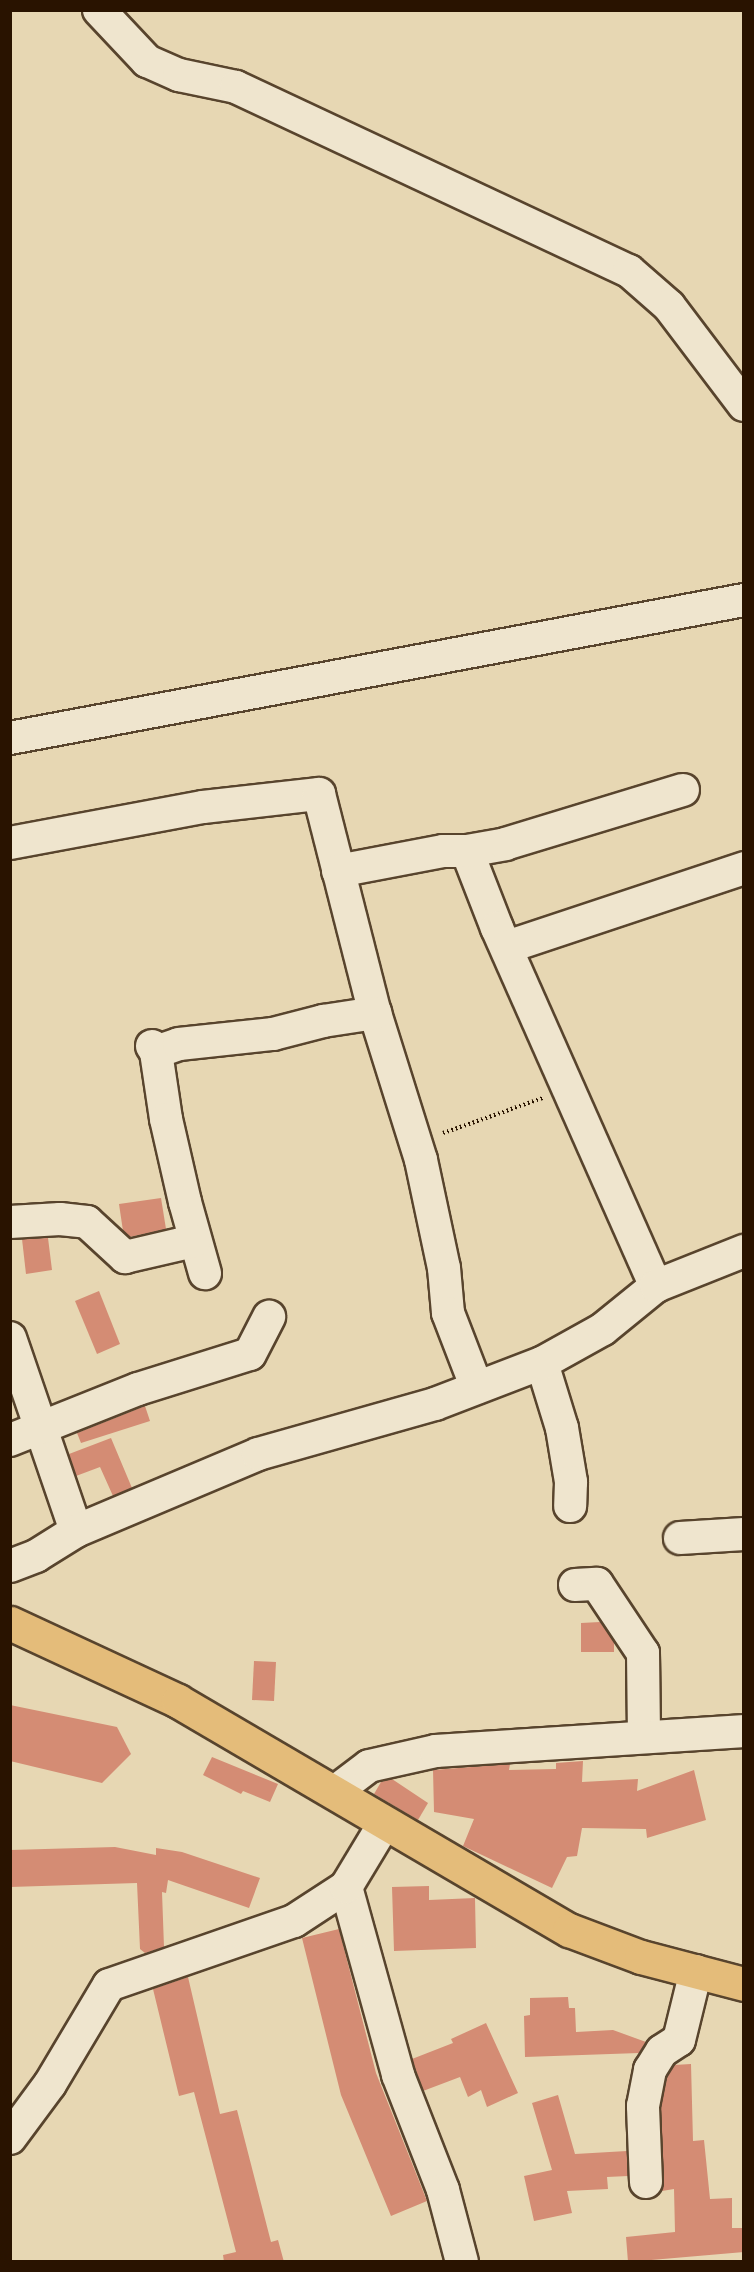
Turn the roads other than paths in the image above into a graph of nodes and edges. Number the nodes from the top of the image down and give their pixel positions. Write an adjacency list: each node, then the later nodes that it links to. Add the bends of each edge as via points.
1 (99, 10): 2 (street, via 147,61 179,75 236,87 629,271 669,306)
2 (744, 405)
3 (744, 600): 4 (street)
4 (10, 738)
5 (683, 790): 7 (street, via 505,844)
6 (10, 843): 9 (street, via 203,807 320,794)
7 (467, 851): 9 (street, via 442,851); 10 (street)
8 (744, 868): 10 (street)
9 (338, 871): 11 (street)
10 (507, 947): 16 (street)
11 (375, 1014): 13 (street, via 322,1021 273,1034 154,1049); 20 (street, via 416,1142 444,1268 448,1313)
12 (10, 1222): 13 (street, via 87,1222 125,1257)
13 (195, 1241): 15 (street)
14 (744, 1251): 16 (street)
15 (205, 1273)
16 (656, 1286): 19 (street, via 603,1329)
17 (269, 1317): 21 (street, via 250,1354 138,1389)
18 (10, 1338): 21 (street)
19 (542, 1363): 20 (street); 23 (street, via 562,1428 571,1482)
20 (477, 1388): 24 (street, via 339,1434 258,1454)
21 (43, 1429): 22 (street); 24 (street)
22 (10, 1440)
23 (570, 1506)
24 (76, 1531): 27 (street, via 36,1556)
25 (744, 1534): 26 (street)
26 (680, 1538)
27 (10, 1566)
28 (575, 1585): 31 (street, via 597,1584 643,1653)
29 (10, 1623): 32 (main road, via 178,1701)
30 (744, 1731): 31 (street)
31 (644, 1737): 32 (street, via 436,1751 369,1766)
32 (336, 1791): 33 (main road)
33 (384, 1824): 34 (street); 35 (main road, via 569,1930 641,1957)
34 (346, 1887): 37 (street, via 294,1921 109,1985 50,2084); 39 (street, via 398,2075 443,2190)
35 (696, 1971): 36 (main road); 38 (street, via 679,2040 662,2052 650,2070 644,2106)
36 (744, 1984)
37 (10, 2138)
38 (646, 2182)
39 (462, 2262)

